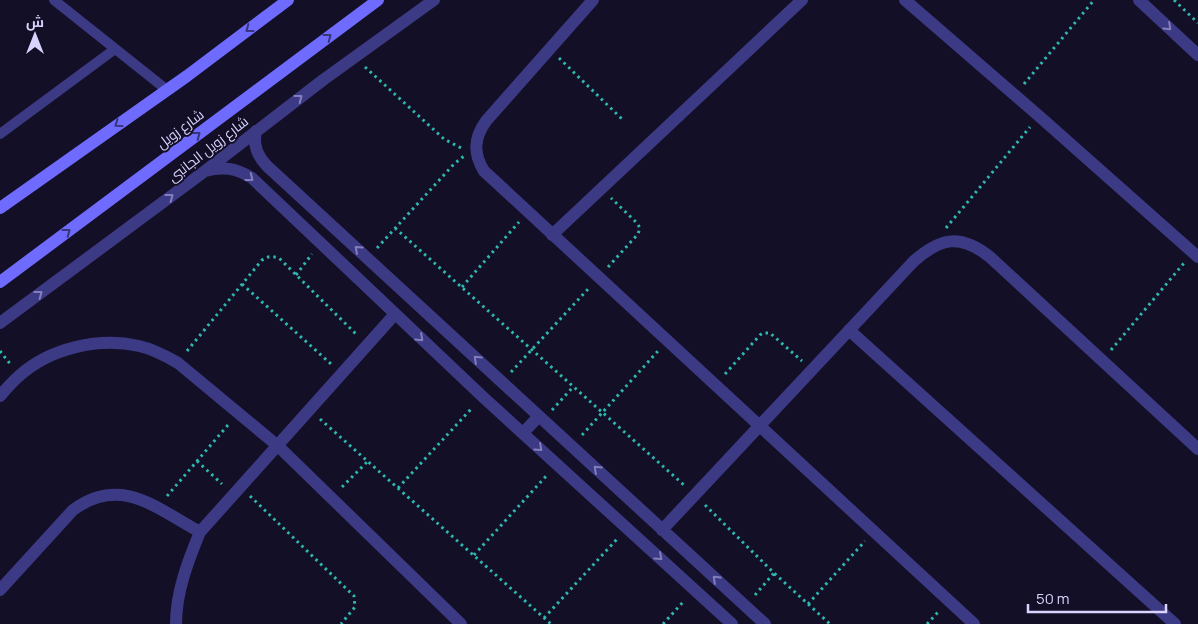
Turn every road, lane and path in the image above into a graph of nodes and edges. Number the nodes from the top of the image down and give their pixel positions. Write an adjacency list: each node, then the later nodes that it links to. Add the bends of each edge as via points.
1 (54, 0): 12 (lane)
2 (288, 0): 16 (main road, one-way to 16)
3 (378, 0): 33 (main road, شارع زويل, one-way to 3)
4 (434, 0): 15 (street, شارع زويل الجانبى)
5 (593, 0): 13 (street)
6 (802, 0): 27 (street)
7 (905, 0): 17 (street)
8 (1094, 0): 17 (path)
9 (1139, 0): 14 (street, one-way to 14)
10 (1174, 0): 11 (path)
11 (1198, 23)
12 (115, 49): 16 (lane); 21 (lane)
13 (550, 49): 19 (path); 22 (street, via 486,121 476,140)
14 (1198, 55)
15 (355, 58): 20 (street, شارع زويل الجانبى, one-way to 15); 22 (path, via 444,139)
16 (166, 90): 24 (main road, one-way to 24)
17 (1014, 95): 18 (street)
18 (1039, 116): 29 (path); 30 (street)
19 (623, 120)
20 (256, 130): 23 (street, شارع زويل الجانبى); 31 (street, one-way to 20, via 261,160 255,146)
21 (0, 134)
22 (476, 151): 25 (street, via 484,171); 26 (path, via 454,164)
23 (205, 171): 28 (street, one-way to 28, via 224,168 252,178); 37 (street, شارع زويل الجانبى, one-way to 23)
24 (0, 208)
25 (527, 212): 27 (street); 35 (path)
26 (396, 228): 31 (path); 35 (path)
27 (552, 235): 39 (street)
28 (321, 244): 32 (path); 36 (street)
29 (928, 249): 38 (street); 42 (street, via 943,242 960,241 977,246)
30 (1195, 255): 42 (path)
31 (368, 258): 54 (street, one-way to 31)
32 (296, 275): 34 (path, via 273,256 262,260); 40 (path)
33 (0, 282)
34 (242, 284): 44 (path); 46 (path)
35 (462, 287): 48 (path)
36 (395, 314): 40 (street); 50 (street, one-way to 50)
37 (0, 323)
38 (849, 330): 45 (street); 89 (street)
39 (667, 341): 47 (street); 52 (path)
40 (367, 345): 46 (street)
41 (0, 351): 43 (path)
42 (1102, 360): 59 (street)
43 (8, 362)
44 (178, 363): 49 (street, via 140,346 93,344 58,353 38,363 19,375); 53 (street)
45 (812, 370): 47 (path, via 770,332 766,332); 55 (street)
46 (342, 374): 51 (street)
47 (715, 385): 55 (street)
48 (574, 386): 52 (path); 54 (path)
49 (0, 396)
50 (483, 397): 56 (street); 63 (path)
51 (310, 410): 57 (street); 61 (path)
52 (603, 412): 58 (path); 65 (path)
53 (239, 413): 57 (street); 60 (path)
54 (541, 418): 56 (street); 58 (street)
55 (759, 426): 65 (street); 71 (street)
56 (523, 433): 62 (street, one-way to 62)
57 (278, 446): 64 (street); 66 (street)
58 (572, 446): 69 (street, one-way to 58)
59 (1198, 449)
60 (197, 461): 64 (path); 67 (path)
61 (368, 461): 63 (path); 66 (path)
62 (556, 464): 68 (street); 72 (path)
63 (398, 488): 72 (path)
64 (237, 491): 70 (street); 81 (path, via 354,596 355,607)
65 (695, 495): 69 (street); 73 (path)
66 (332, 498): 82 (street)
67 (156, 508): 70 (street); 74 (street, via 119,494 86,500)
68 (627, 528): 75 (street, one-way to 75); 79 (path)
69 (662, 530): 76 (street, one-way to 69)
70 (200, 532): 80 (street, via 180,590)
71 (874, 532): 77 (path); 88 (street)
72 (474, 555): 79 (path)
73 (774, 573): 76 (path); 77 (path)
74 (0, 590)
75 (695, 590): 78 (street); 84 (path)
76 (741, 602): 78 (street); 86 (street)
77 (808, 604): 87 (path)
78 (722, 614): 85 (street)
79 (544, 618): 83 (path)
80 (176, 624)
81 (341, 624)
82 (461, 624)
83 (551, 624)
84 (663, 624)
85 (732, 624)
86 (765, 624)
87 (830, 624)
88 (974, 624)
89 (1175, 624)

